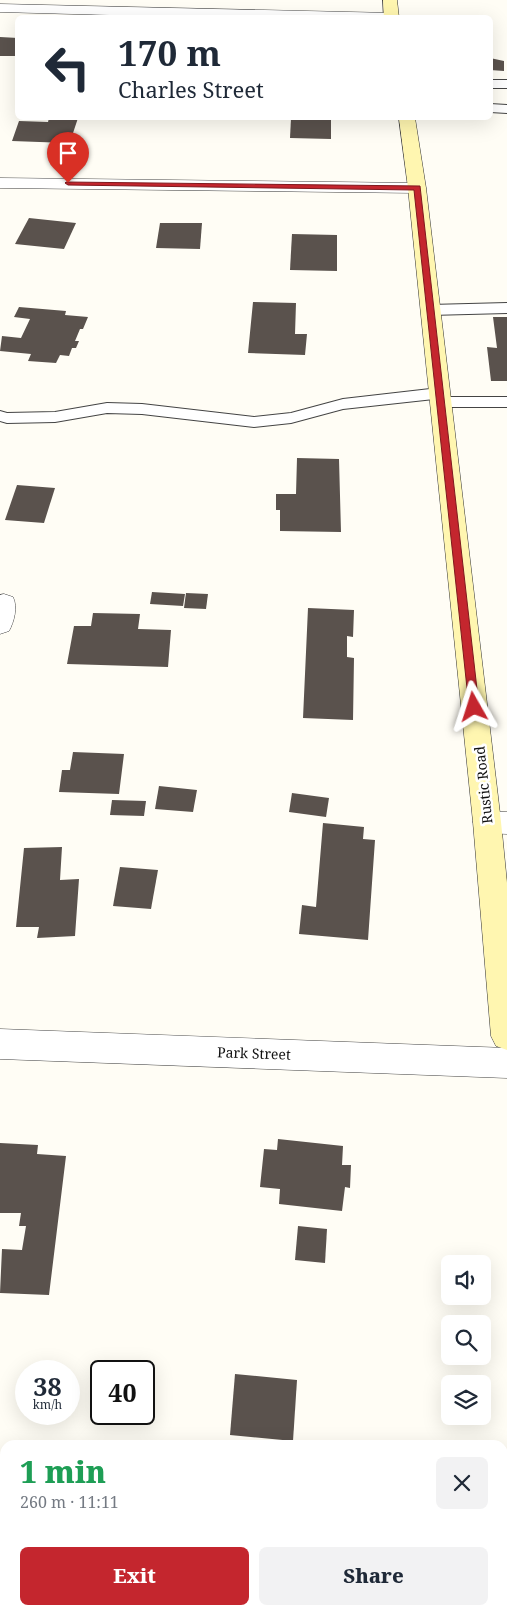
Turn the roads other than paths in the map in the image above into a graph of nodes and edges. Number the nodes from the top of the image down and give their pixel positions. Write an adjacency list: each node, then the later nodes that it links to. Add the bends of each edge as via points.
1 (390, 0): 4 (street)
2 (0, 8): 3 (street)
3 (242, 15)
4 (392, 15)
5 (493, 84): 6 (lane)
6 (507, 84)
7 (493, 108): 8 (lane)
8 (507, 108)
9 (407, 120): 11 (street, Rustic Road)
10 (0, 182): 11 (street)
11 (417, 188): 13 (street, Rustic Road)
12 (507, 308): 13 (lane)
13 (430, 310): 14 (street, Rustic Road)
14 (440, 398): 15 (lane); 16 (lane, via 343,404 291,418 254,422 134,408 107,408 55,417); 17 (street, Rustic Road)
15 (507, 402)
16 (0, 416)
17 (497, 822): 18 (street, Rustic Road)
18 (507, 1036)
19 (0, 1044): 20 (street, Park Street)
20 (507, 1063)

